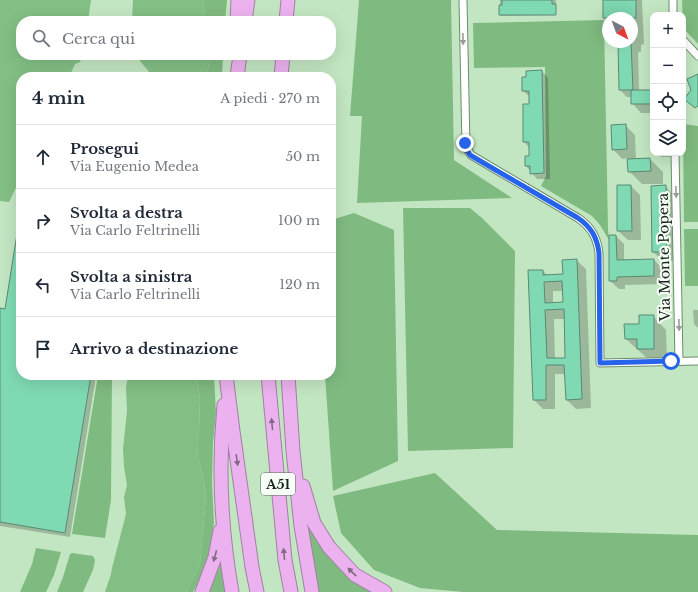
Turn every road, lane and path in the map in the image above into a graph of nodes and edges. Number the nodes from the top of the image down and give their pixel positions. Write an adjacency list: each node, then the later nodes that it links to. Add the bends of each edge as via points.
1 (238, 0): 7 (highway)
2 (248, 0): 8 (highway)
3 (288, 0): 9 (highway)
4 (463, 0): 17 (street, one-way to 17, via 466,146 470,155 578,218 590,229 598,244 599,253 600,363)
5 (673, 0): 6 (street)
6 (673, 12)
7 (238, 16)
8 (246, 16)
9 (286, 16)
10 (686, 43): 11 (street)
11 (698, 56)
12 (239, 60): 14 (highway)
13 (283, 60): 15 (highway)
14 (237, 72)
15 (281, 72)
16 (675, 156): 17 (street, Via Monte Popera, one-way to 17)
17 (679, 361): 18 (street)
18 (698, 361)
19 (226, 380): 24 (highway, via 221,447)
20 (226, 380): 27 (highway, A51, one-way to 27)
21 (268, 380): 28 (highway, A51, one-way to 21, via 285,560)
22 (288, 380): 23 (highway)
23 (293, 451): 29 (highway, via 301,526); 30 (highway, one-way to 23, via 355,575 329,547 314,523)
24 (222, 519): 25 (highway, one-way to 25, via 215,557); 26 (highway)
25 (202, 592)
26 (232, 592)
27 (257, 592)
28 (291, 592)
29 (312, 592)
30 (385, 592)

